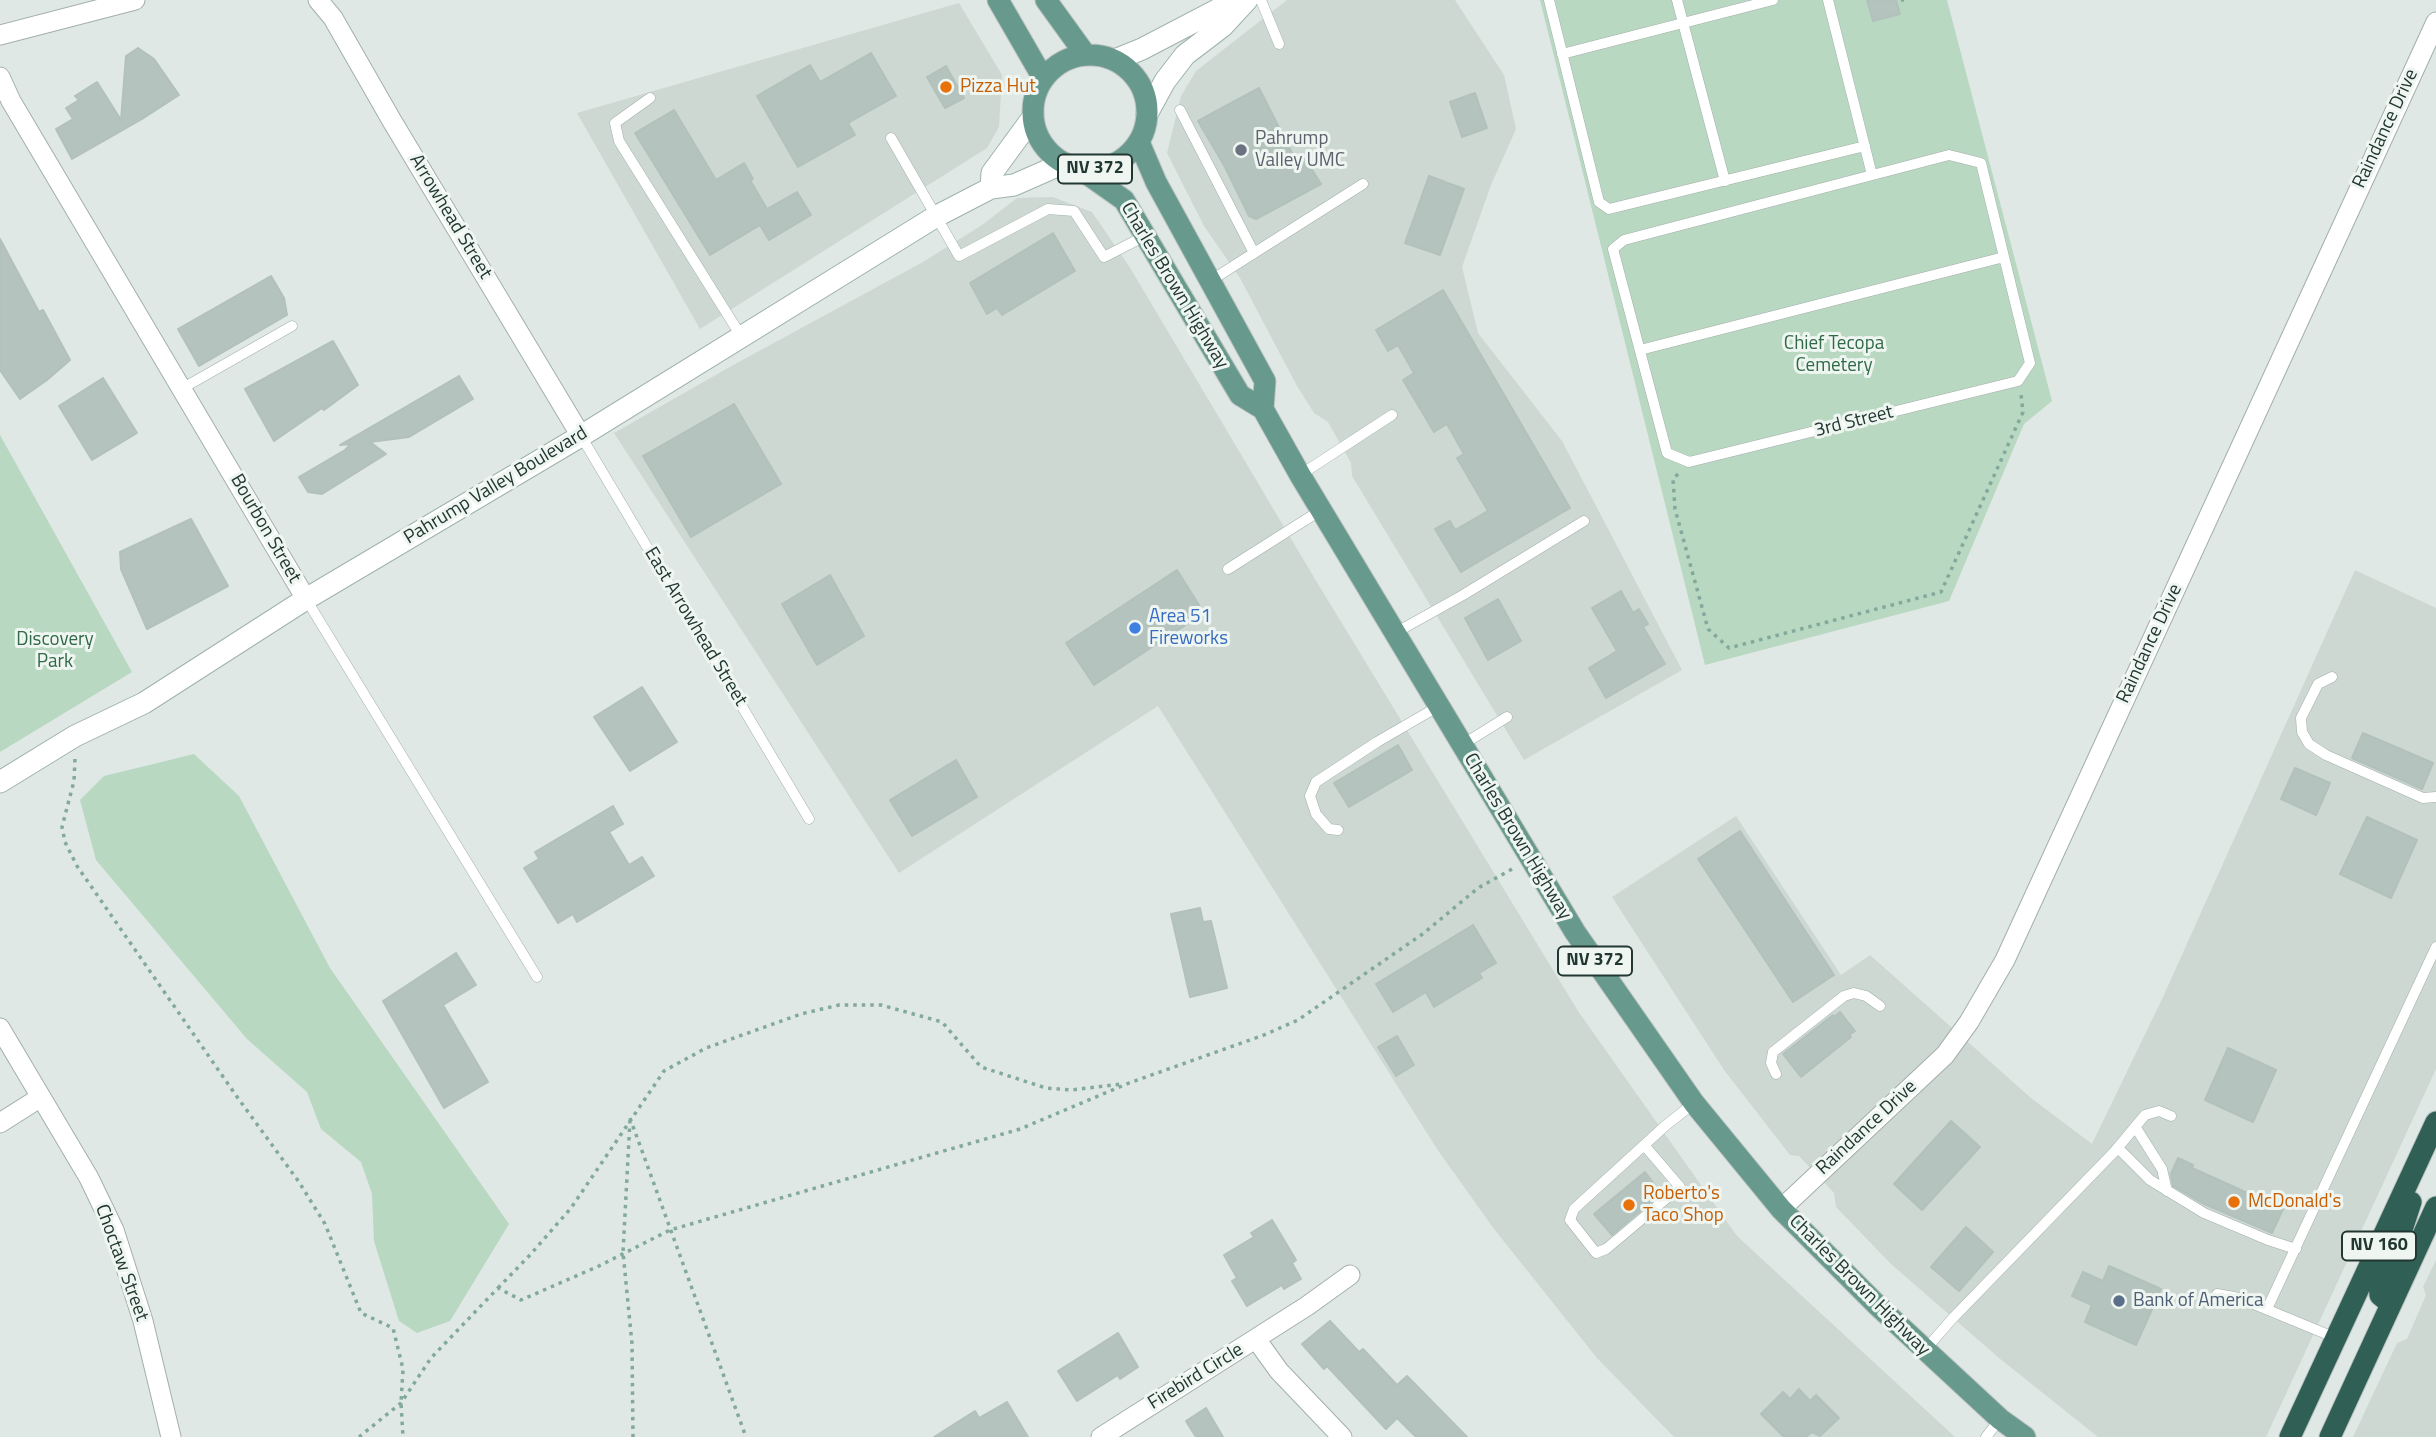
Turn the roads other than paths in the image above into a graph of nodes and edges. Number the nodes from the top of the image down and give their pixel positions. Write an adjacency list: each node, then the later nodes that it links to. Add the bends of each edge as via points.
1 (135, 0): 14 (street)
2 (318, 0): 44 (street, Arrowhead Street, via 333,18)
3 (998, 0): 20 (main road)
4 (1046, 0): 16 (main road)
5 (1236, 0): 18 (main road)
6 (1247, 0): 23 (main road, via 1223,26 1185,55)
7 (1261, 0): 15 (lane)
8 (1549, 0): 17 (lane)
9 (1677, 0): 13 (lane)
10 (1773, 0): 13 (lane)
11 (1828, 0): 27 (lane)
12 (2436, 22): 75 (street, Raindance Drive, via 2005,960 1945,1055)
13 (1683, 23): 17 (lane); 30 (lane)
14 (0, 36)
15 (1279, 44)
16 (1085, 54): 18 (main road); 20 (main road, via 1062,62)
17 (1562, 54): 30 (lane, via 1599,202 1609,209)
18 (1115, 60): 23 (main road, via 1139,82)
19 (0, 77): 41 (street, Bourbon Street)
20 (1043, 78): 24 (main road)
21 (650, 98): 39 (lane, via 615,123 619,141)
22 (1180, 110): 35 (lane)
23 (1147, 114): 26 (main road, NV 372)
24 (1033, 117): 28 (main road, NV 372, via 1049,152); 32 (main road, via 992,173)
25 (891, 138): 33 (lane)
26 (1139, 142): 28 (main road, NV 372, via 1114,164 1097,169); 37 (main road, Charles Brown Highway / NV 372)
27 (1864, 146): 29 (lane); 30 (lane)
28 (1072, 166): 32 (main road, Pahrump Valley Boulevard); 34 (main road, Charles Brown Highway / NV 372, via 1124,200)
29 (1872, 175): 36 (lane, via 1950,155 1981,163); 40 (lane, via 1623,240 1613,249)
30 (1725, 181)
31 (1363, 184): 35 (lane)
32 (991, 188): 33 (main road, Pahrump Valley Boulevard)
33 (934, 217): 34 (lane, via 959,256 1048,209 1074,211 1104,257); 39 (main road, Pahrump Valley Boulevard)
34 (1145, 236): 42 (main road, Charles Brown Highway / NV 372, via 1240,395)
35 (1254, 253): 37 (lane)
36 (2004, 257): 40 (lane); 40 (lane, 3rd Street, via 2030,363 2018,382 1689,462 1667,453)
37 (1210, 281): 42 (main road, Charles Brown Highway / NV 372, via 1265,381)
38 (292, 326): 41 (lane)
39 (741, 336): 44 (main road, Pahrump Valley Boulevard)
40 (1640, 350)
41 (183, 388): 49 (street, Bourbon Street)
42 (1263, 409): 45 (main road, Charles Brown Highway / NV 372)
43 (1392, 415): 45 (lane)
44 (580, 436): 49 (main road, Pahrump Valley Boulevard); 57 (lane, East Arrowhead Street)
45 (1300, 475): 46 (main road, Charles Brown Highway / NV 372)
46 (1321, 510): 48 (lane); 50 (main road, Charles Brown Highway / NV 372)
47 (1584, 521): 50 (lane)
48 (1228, 569)
49 (306, 599): 55 (main road, Pahrump Valley Boulevard, via 144,703 75,736); 60 (lane, Bourbon Street)
50 (1395, 633): 52 (main road, Charles Brown Highway / NV 372)
51 (2332, 677): 56 (lane, via 2318,684 2301,718 2309,744 2423,798)
52 (1439, 706): 54 (main road, Charles Brown Highway / NV 372); 58 (lane, via 1316,782 1310,796 1316,814 1329,829)
53 (1507, 717): 54 (lane)
54 (1462, 745): 65 (main road, Charles Brown Highway / NV 372, via 1580,940)
55 (0, 782)
56 (2436, 797)
57 (809, 819)
58 (1338, 830)
59 (2436, 947): 76 (lane)
60 (537, 976)
61 (1880, 1006): 63 (lane, via 1866,996 1844,996 1773,1052)
62 (0, 1028): 64 (street, Choctaw Street)
63 (1776, 1074)
64 (41, 1097): 68 (street); 86 (street, Choctaw Street, via 114,1230)
65 (1694, 1104): 70 (lane); 75 (main road, Charles Brown Highway / NV 372)
66 (2171, 1116): 69 (lane, via 2159,1111 2145,1115)
67 (2436, 1122): 72 (highway, NV 160)
68 (0, 1123)
69 (2136, 1128): 71 (lane); 73 (lane, via 2162,1169)
70 (1644, 1145): 70 (lane, via 1574,1209 1570,1220 1597,1253 1680,1187)
71 (2118, 1148): 73 (lane); 83 (lane)
72 (2414, 1169): 79 (highway, via 2406,1222 2379,1283 2380,1295); 81 (highway, NV 160)
73 (2167, 1191): 76 (lane, via 2204,1213)
74 (2436, 1206): 79 (highway, NV 160)
75 (1781, 1209): 83 (main road, Charles Brown Highway / NV 372)
76 (2296, 1249): 80 (lane)
77 (1350, 1275): 82 (street, Firebird Circle)
78 (2217, 1294): 80 (lane)
79 (2392, 1304): 91 (highway, NV 160)
80 (2267, 1309): 81 (lane)
81 (2336, 1338): 90 (highway, NV 160)
82 (1256, 1339): 85 (street, Firebird Circle); 87 (street, Firebird Circle, via 1279,1371)
83 (1924, 1351): 84 (main road, Charles Brown Highway / NV 372)
84 (2000, 1419): 88 (lane); 89 (main road, Charles Brown Highway / NV 372)
85 (1107, 1435)
86 (172, 1437)
87 (1342, 1437)
88 (1986, 1437)
89 (2025, 1437)
90 (2290, 1437)
91 (2330, 1437)

